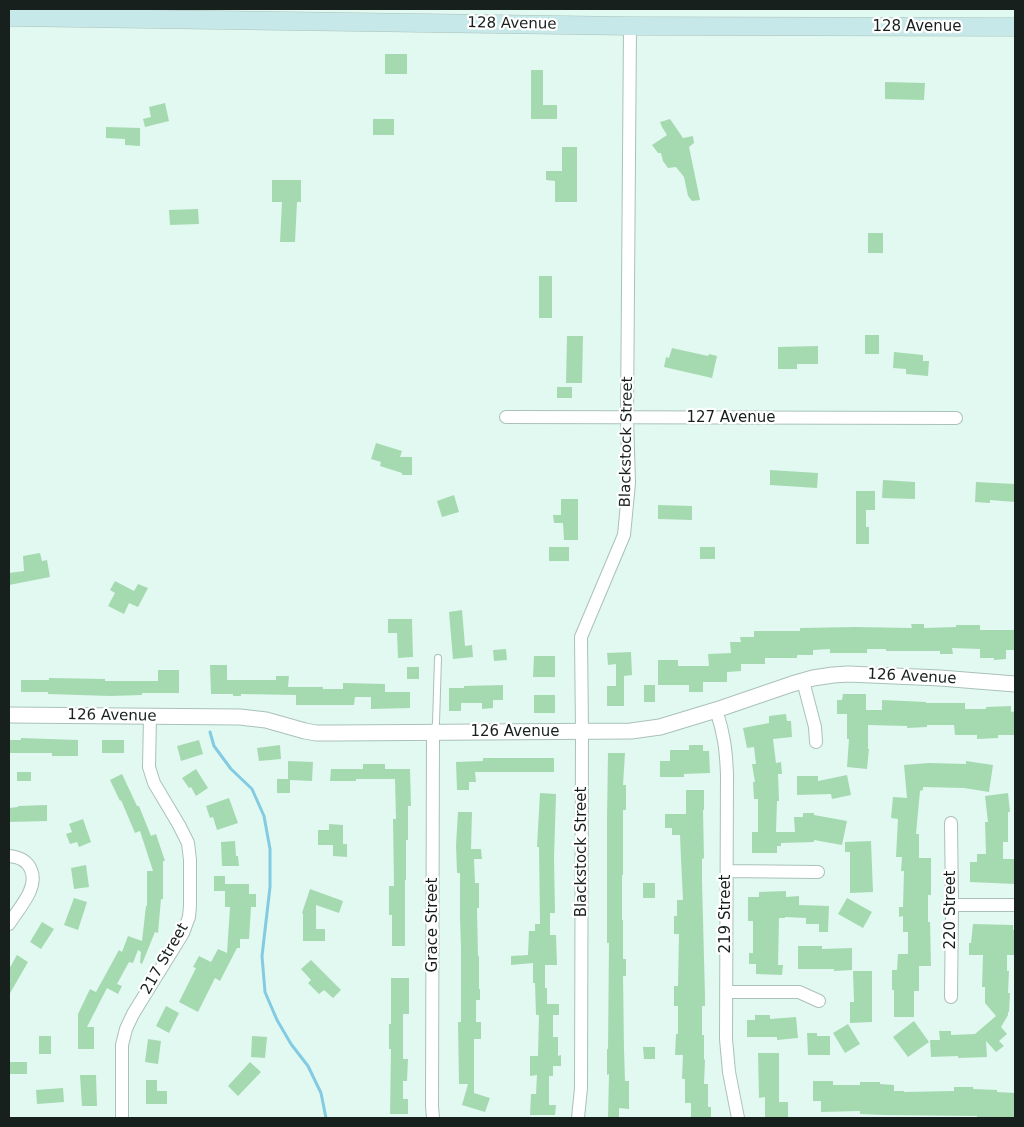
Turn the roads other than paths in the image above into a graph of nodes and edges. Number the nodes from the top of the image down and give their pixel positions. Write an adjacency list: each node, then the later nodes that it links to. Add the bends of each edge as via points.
1 (9, 17): 2 (main road, 128 Avenue)
2 (630, 26): 3 (main road, 128 Avenue); 5 (street, Blackstock Street)
3 (1015, 27)
4 (506, 417): 5 (street, 127 Avenue)
5 (628, 418): 6 (street, 127 Avenue); 13 (street, Blackstock Street, via 629,482 624,535 581,637)
6 (956, 418)
7 (438, 658): 14 (lane)
8 (803, 681): 9 (street, 126 Avenue, via 848,674); 10 (street, 126 Avenue); 15 (street)
9 (1015, 684)
10 (716, 710): 13 (street, 126 Avenue, via 660,727 631,731); 18 (street, 219 Street, via 727,758)
11 (9, 715): 12 (street, 126 Avenue)
12 (150, 716): 14 (street, 126 Avenue, via 255,718 316,733); 26 (street, 217 Street, via 150,774 188,843 190,906 184,934 126,1029 122,1045)
13 (582, 731): 14 (street, 126 Avenue); 28 (street, Blackstock Street, via 581,1088)
14 (433, 732): 27 (street, Grace Street)
15 (816, 742)
16 (951, 823): 20 (street, 220 Street)
17 (9, 856): 22 (street, via 27,863 34,881)
18 (726, 871): 19 (street); 23 (street, 219 Street)
19 (818, 872)
20 (952, 905): 21 (street); 24 (street, 220 Street)
21 (1015, 905)
22 (9, 924)
23 (726, 992): 25 (street, via 799,992); 29 (street, 219 Street, via 727,1055)
24 (950, 997)
25 (820, 1001)
26 (122, 1118)
27 (433, 1118)
28 (578, 1118)
29 (738, 1118)

